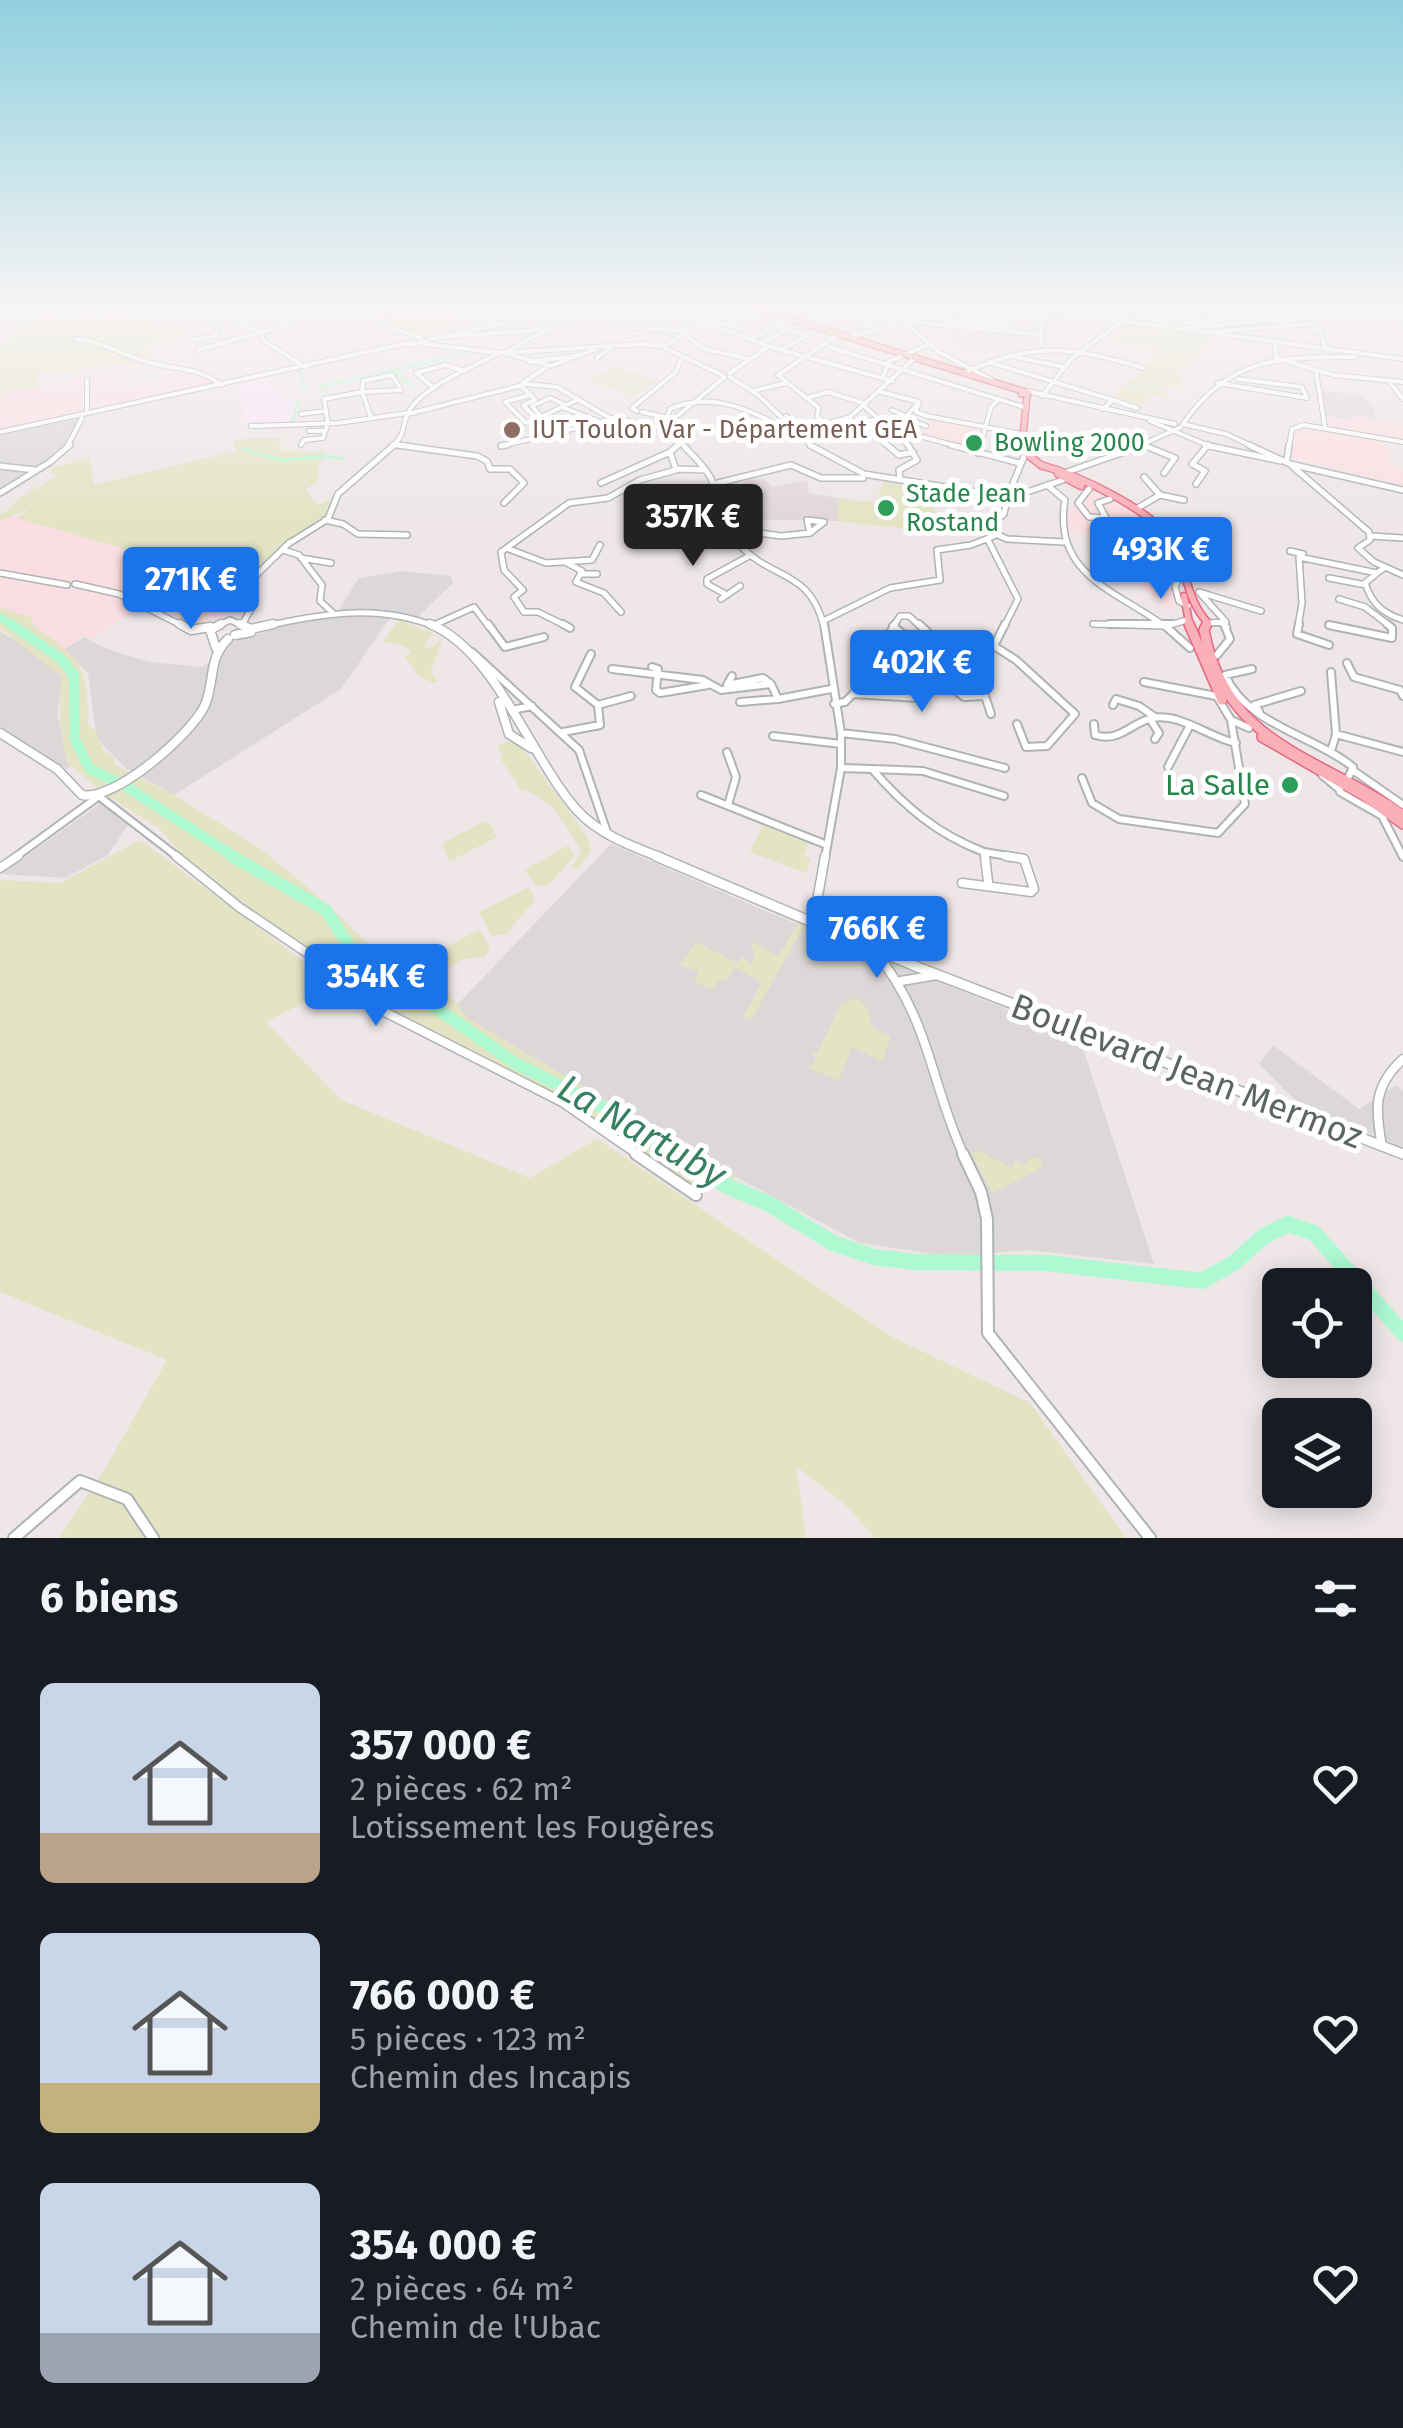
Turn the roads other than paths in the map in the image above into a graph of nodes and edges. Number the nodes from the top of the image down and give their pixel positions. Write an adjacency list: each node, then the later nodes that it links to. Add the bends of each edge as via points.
1 (213, 378): 32 (street)
2 (254, 378): 32 (main road)
3 (375, 378): 39 (street, via 362,381)
4 (397, 378): 39 (street, via 401,390)
5 (422, 378): 33 (street)
6 (453, 378): 33 (main road)
7 (532, 378): 30 (street)
8 (669, 378): 58 (street, via 632,408)
9 (724, 378): 48 (street)
10 (731, 378): 77 (main road)
11 (732, 378): 35 (main road)
12 (781, 378): 27 (street)
13 (883, 378): 23 (street)
14 (895, 378): 23 (main road)
15 (928, 378): 43 (street)
16 (986, 378): 25 (main road)
17 (1041, 378): 24 (street)
18 (1054, 378): 24 (main road)
19 (1231, 378): 28 (main road)
20 (1317, 378): 76 (street)
21 (1358, 378): 29 (street)
22 (87, 380): 61 (street)
23 (893, 380): 38 (main road)
24 (1052, 381): 42 (main road); 50 (street)
25 (997, 382): 41 (main road); 43 (street)
26 (1403, 382): 29 (street)
27 (787, 383): 35 (street); 46 (street)
28 (1218, 383): 36 (street); 70 (main road)
29 (1391, 383): 47 (street)
30 (523, 384): 31 (street); 37 (street)
31 (533, 384): 44 (street); 45 (street)
32 (221, 385): 61 (main road)
33 (434, 388): 59 (main road)
34 (506, 390): 40 (street, via 526,387)
35 (756, 390): 77 (main road)
36 (1246, 390): 36 (street, via 1254,392 1307,398 1302,387 1238,379)
37 (492, 391): 51 (street); 59 (street)
38 (881, 392): 52 (main road); 60 (street, via 918,402)
39 (363, 394): 57 (street, via 328,398); 63 (street)
40 (531, 395): 51 (street); 51 (street, via 535,400 523,404 537,419 526,423)
41 (1025, 396): 42 (main road); 49 (street); 81 (main road)
42 (1042, 396): 55 (main road)
43 (989, 397): 49 (street)
44 (550, 398): 53 (street); 53 (street, via 532,406 542,416)
45 (580, 398): 53 (street); 65 (street)
46 (806, 398): 52 (street, via 828,392); 69 (street)
47 (1403, 399)
48 (701, 400): 72 (street); 72 (street, via 678,404); 77 (street, via 728,403)
49 (998, 400): 75 (street)
50 (1112, 400): 54 (street); 55 (street)
51 (505, 402)
52 (866, 405): 64 (main road); 92 (street)
53 (564, 406): 65 (street, via 594,421)
54 (1137, 408)
55 (1106, 409): 70 (main road)
56 (892, 410): 60 (street)
57 (326, 411): 62 (street); 67 (street)
58 (638, 411): 65 (street); 72 (street)
59 (408, 413): 63 (street); 86 (main road, via 406,433)
60 (911, 413): 74 (street); 75 (street)
61 (88, 414): 80 (main road); 99 (main road, via 72,445)
62 (302, 414)
63 (371, 417): 67 (street)
64 (848, 418): 68 (street); 69 (main road)
65 (614, 419): 72 (street); 90 (street)
66 (1150, 421): 70 (street)
67 (328, 423): 71 (street); 79 (street)
68 (856, 423): 82 (street); 82 (street, via 872,420 886,432)
69 (825, 424): 73 (main road)
70 (1178, 425): 87 (street); 89 (main road); 95 (street, via 1226,434)
71 (251, 426)
72 (667, 426): 84 (street)
73 (816, 426): 77 (street)
74 (926, 426)
75 (986, 426): 81 (street); 93 (street)
76 (1325, 427): 85 (street); 95 (street, via 1292,429)
77 (798, 430): 105 (main road, via 847,464); 113 (main road, via 864,474 977,494)
78 (309, 431): 79 (street)
79 (325, 431): 88 (street, via 323,438)
80 (0, 432)
81 (1022, 433): 94 (main road)
82 (876, 435): 92 (street, via 899,455)
83 (923, 437): 93 (street)
84 (680, 442): 91 (street); 100 (street)
85 (1403, 442)
86 (394, 444): 117 (street, via 477,456 490,469 510,469 524,483); 119 (main road, via 342,489 338,510)
87 (1208, 444): 95 (street); 108 (street, via 1192,464 1205,470)
88 (300, 445)
89 (1142, 445): 101 (street, via 1176,459); 102 (main road)
90 (501, 446)
91 (670, 452): 98 (street); 106 (street)
92 (914, 452): 105 (street, via 917,460 899,470)
93 (978, 453): 96 (street)
94 (1025, 454): 96 (street); 102 (main road)
95 (1287, 461): 111 (street); 124 (street)
96 (1019, 464): 113 (street)
97 (0, 466): 99 (street)
98 (678, 469): 100 (street); 130 (street, via 610,498 569,503)
99 (35, 470): 112 (main road)
100 (705, 470): 107 (street)
101 (1164, 472)
102 (1066, 476): 109 (main road); 110 (main road); 113 (main road); 118 (main road)
103 (1144, 477): 114 (street)
104 (863, 478): 107 (street, via 821,478 793,465)
105 (900, 479): 113 (main road)
106 (601, 483)
107 (714, 484): 120 (street)
108 (1196, 484)
109 (1048, 485): 113 (main road); 127 (street, via 1066,500)
110 (1089, 489): 115 (main road); 115 (street, via 1078,502 1089,517 1106,518 1098,502)
111 (1403, 490)
112 (0, 493)
113 (1009, 493): 123 (street, via 1004,514 993,523)
114 (1160, 494): 116 (street); 118 (street)
115 (1110, 499): 155 (main road, via 1158,529)
116 (1184, 500)
117 (504, 503)
118 (1136, 509): 160 (main road, via 1170,538)
119 (326, 520): 121 (street, via 358,534); 129 (main road)
120 (729, 529): 122 (street); 132 (street)
121 (408, 534)
122 (810, 534)
123 (996, 534): 126 (street); 127 (street)
124 (1371, 536): 125 (street); 136 (street, via 1358,548)
125 (1403, 538)
126 (988, 540): 158 (street, via 937,550 937,582 890,588); 216 (street, via 1018,600 994,646 1075,714 1047,746 1026,748)
127 (1064, 542): 169 (street, via 1104,589)
128 (600, 545): 134 (street, via 592,560)
129 (286, 547): 133 (street); 149 (main road, via 243,591)
130 (508, 549): 134 (street, via 537,562); 170 (street, via 500,557 523,590 514,597 524,612)
131 (1290, 551): 137 (street)
132 (749, 556): 145 (street, via 707,584 724,597); 158 (street, via 793,576)
133 (301, 558): 135 (street); 150 (street)
134 (564, 562): 140 (street)
135 (330, 563)
136 (1384, 568): 139 (street); 142 (street)
137 (1362, 570): 139 (street); 177 (street, via 1299,558 1296,634)
138 (0, 573): 166 (main road, via 119,594 187,629)
139 (1377, 573): 144 (street)
140 (580, 574): 141 (street); 151 (street, via 576,582 604,593)
141 (598, 574)
142 (1403, 576)
143 (1329, 578): 144 (street)
144 (1366, 585): 148 (street)
145 (740, 586)
146 (1339, 599): 147 (street)
147 (1365, 607): 148 (street); 165 (street, via 1392,628 1392,638)
148 (1376, 609): 159 (street)
149 (250, 612): 157 (main road); 167 (main road)
150 (332, 612): 153 (main road); 154 (main road)
151 (620, 612)
152 (1261, 612): 163 (street, via 1200,592)
153 (366, 613): 154 (main road); 164 (main road)
154 (308, 616): 168 (main road)
155 (1189, 616): 160 (main road); 169 (street); 199 (main road)
156 (888, 619): 161 (street)
157 (233, 620): 166 (main road); 167 (main road)
158 (823, 620): 195 (street)
159 (1403, 620)
160 (1204, 622): 163 (street); 236 (main road, via 1216,675 1236,709)
161 (894, 624): 174 (street, via 908,616); 176 (street); 184 (street, via 930,656)
162 (1093, 624): 169 (street)
163 (1223, 624): 181 (street, via 1230,639)
164 (434, 625): 173 (street, via 474,606 505,647); 179 (main road)
165 (1329, 625)
166 (214, 626): 175 (main road, via 209,634)
167 (242, 626): 168 (main road); 171 (main road)
168 (269, 626): 171 (main road)
169 (1166, 626): 178 (street)
170 (570, 628)
171 (232, 637): 175 (main road)
172 (860, 637): 176 (street)
173 (544, 638)
174 (934, 638)
175 (215, 644): 237 (main road, via 203,710 194,724)
176 (882, 645): 183 (street)
177 (1329, 646)
178 (1190, 648)
179 (466, 649): 198 (main road); 208 (street)
180 (591, 654): 207 (street, via 576,687)
181 (1218, 655)
182 (1347, 663): 202 (street, via 1354,677)
183 (870, 664): 188 (street); 200 (street)
184 (929, 665): 196 (street, via 954,662 960,672); 200 (street, via 918,698)
185 (652, 667): 191 (street)
186 (612, 669): 191 (street)
187 (1252, 669): 212 (street, via 1231,670 1224,678 1235,696)
188 (892, 670)
189 (1331, 672): 223 (street)
190 (732, 676): 193 (street, via 727,685 763,678)
191 (658, 678): 194 (street); 194 (street, via 660,693)
192 (1144, 682): 199 (street)
193 (771, 684): 194 (street, via 725,690); 203 (street)
194 (710, 685)
195 (831, 688): 203 (street); 206 (street)
196 (954, 690): 205 (street); 211 (street, via 962,697 984,693)
197 (1301, 691): 212 (street, via 1254,705)
198 (496, 693): 210 (main road); 215 (main road)
199 (1215, 693): 214 (street); 219 (main road)
200 (853, 694): 206 (street)
201 (631, 696): 207 (street)
202 (1403, 696)
203 (778, 699): 204 (street)
204 (740, 702)
205 (956, 702)
206 (834, 704): 221 (street)
207 (598, 705): 220 (street, via 600,725)
208 (532, 706): 215 (street); 220 (street)
209 (1113, 706): 213 (street, via 1123,699)
210 (502, 713): 215 (main road); 215 (main road, via 511,736)
211 (991, 714)
212 (1263, 715): 228 (street)
213 (1153, 718): 217 (street, via 1113,739 1095,736); 218 (street); 225 (street, via 1160,733)
214 (1231, 720): 219 (street); 227 (street)
215 (519, 722): 244 (main road, Boulevard Jean Mermoz, via 577,812)
216 (1017, 724)
217 (1094, 724)
218 (1189, 727): 227 (street); 231 (street)
219 (1249, 728): 236 (main road)
220 (562, 732): 244 (street, via 580,750)
221 (841, 732): 226 (street); 233 (street)
222 (0, 733): 237 (main road, via 50,764 78,792)
223 (1336, 734): 228 (street); 230 (street)
224 (773, 736): 226 (street)
225 (1155, 739)
226 (841, 744): 232 (street)
227 (1236, 744): 235 (street, via 1245,804 1218,833 1119,819 1092,803)
228 (1332, 748): 236 (street)
229 (727, 752): 241 (street, via 736,777)
230 (1403, 752)
231 (1168, 767)
232 (841, 768): 234 (street); 245 (street)
233 (1005, 768)
234 (872, 769): 239 (street, via 923,771); 246 (street, via 922,823 946,840)
235 (1082, 778)
236 (1348, 782): 240 (street); 242 (main road); 243 (main road); 247 (street, via 1382,816)
237 (100, 796): 248 (street); 262 (street, via 376,1007 562,1102)
238 (701, 796): 241 (street)
239 (1004, 796)
240 (1403, 805)
241 (728, 806): 245 (street)
242 (1403, 815)
243 (1403, 824)
244 (609, 836): 251 (main road, Boulevard Jean Mermoz)
245 (827, 845): 251 (street)
246 (984, 852): 249 (street); 250 (street, via 1024,859 1034,888)
247 (1403, 857)
248 (0, 868)
249 (988, 882)
250 (962, 883)
251 (812, 924): 252 (main road, Boulevard Jean Mermoz)
252 (874, 950): 253 (main road, Boulevard Jean Mermoz); 254 (street)
253 (912, 965): 254 (street); 255 (main road, Boulevard Jean Mermoz); 257 (street)
254 (894, 972): 256 (street)
255 (938, 975): 257 (street); 260 (main road, Boulevard Jean Mermoz)
256 (901, 980): 257 (street); 258 (street)
257 (914, 981): 258 (street)
258 (908, 992): 265 (street, via 986,1213 990,1277 982,1316 988,1333)
259 (1403, 1059): 260 (street, via 1376,1090)
260 (1382, 1146): 261 (main road, Boulevard Jean Mermoz)
261 (1403, 1154)
262 (696, 1194)
263 (14, 1538): 264 (street, via 80,1481 127,1499)
264 (152, 1538)
265 (1150, 1538)

